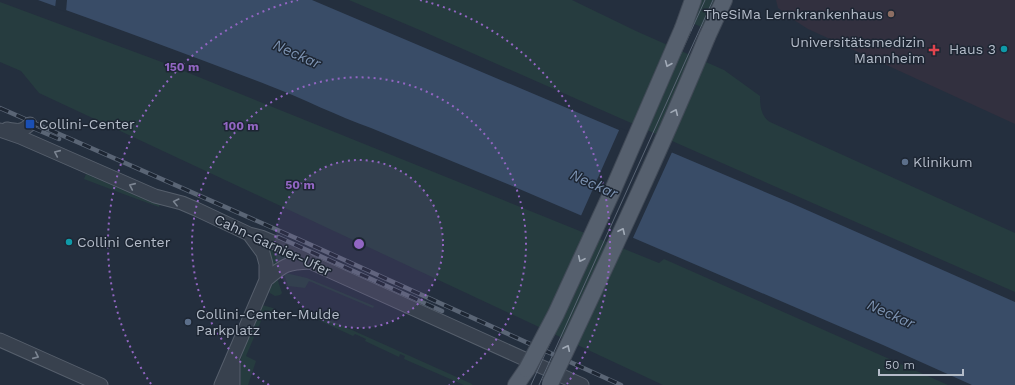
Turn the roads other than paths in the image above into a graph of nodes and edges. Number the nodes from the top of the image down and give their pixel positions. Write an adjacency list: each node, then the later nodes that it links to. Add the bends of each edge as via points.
1 (693, 0): 13 (main road, one-way to 13, bridge, via 612,192 556,314)
2 (724, 0): 9 (main road, one-way to 2, bridge, via 631,211)
3 (0, 129): 4 (street, Cahn-Garnier-Ufer, one-way to 3, via 196,208 156,196 39,145 31,135 30,124 19,131)
4 (249, 234): 5 (street, Cahn-Garnier-Ufer, via 294,251); 6 (street, via 264,253)
5 (310, 262): 6 (street, via 286,265); 14 (street, Cahn-Garnier-Ufer)
6 (266, 280): 8 (street)
7 (0, 340): 10 (street, one-way to 10)
8 (234, 356): 11 (street); 12 (street)
9 (550, 384)
10 (101, 385)
11 (221, 385)
12 (233, 385)
13 (516, 385)
14 (582, 385)

